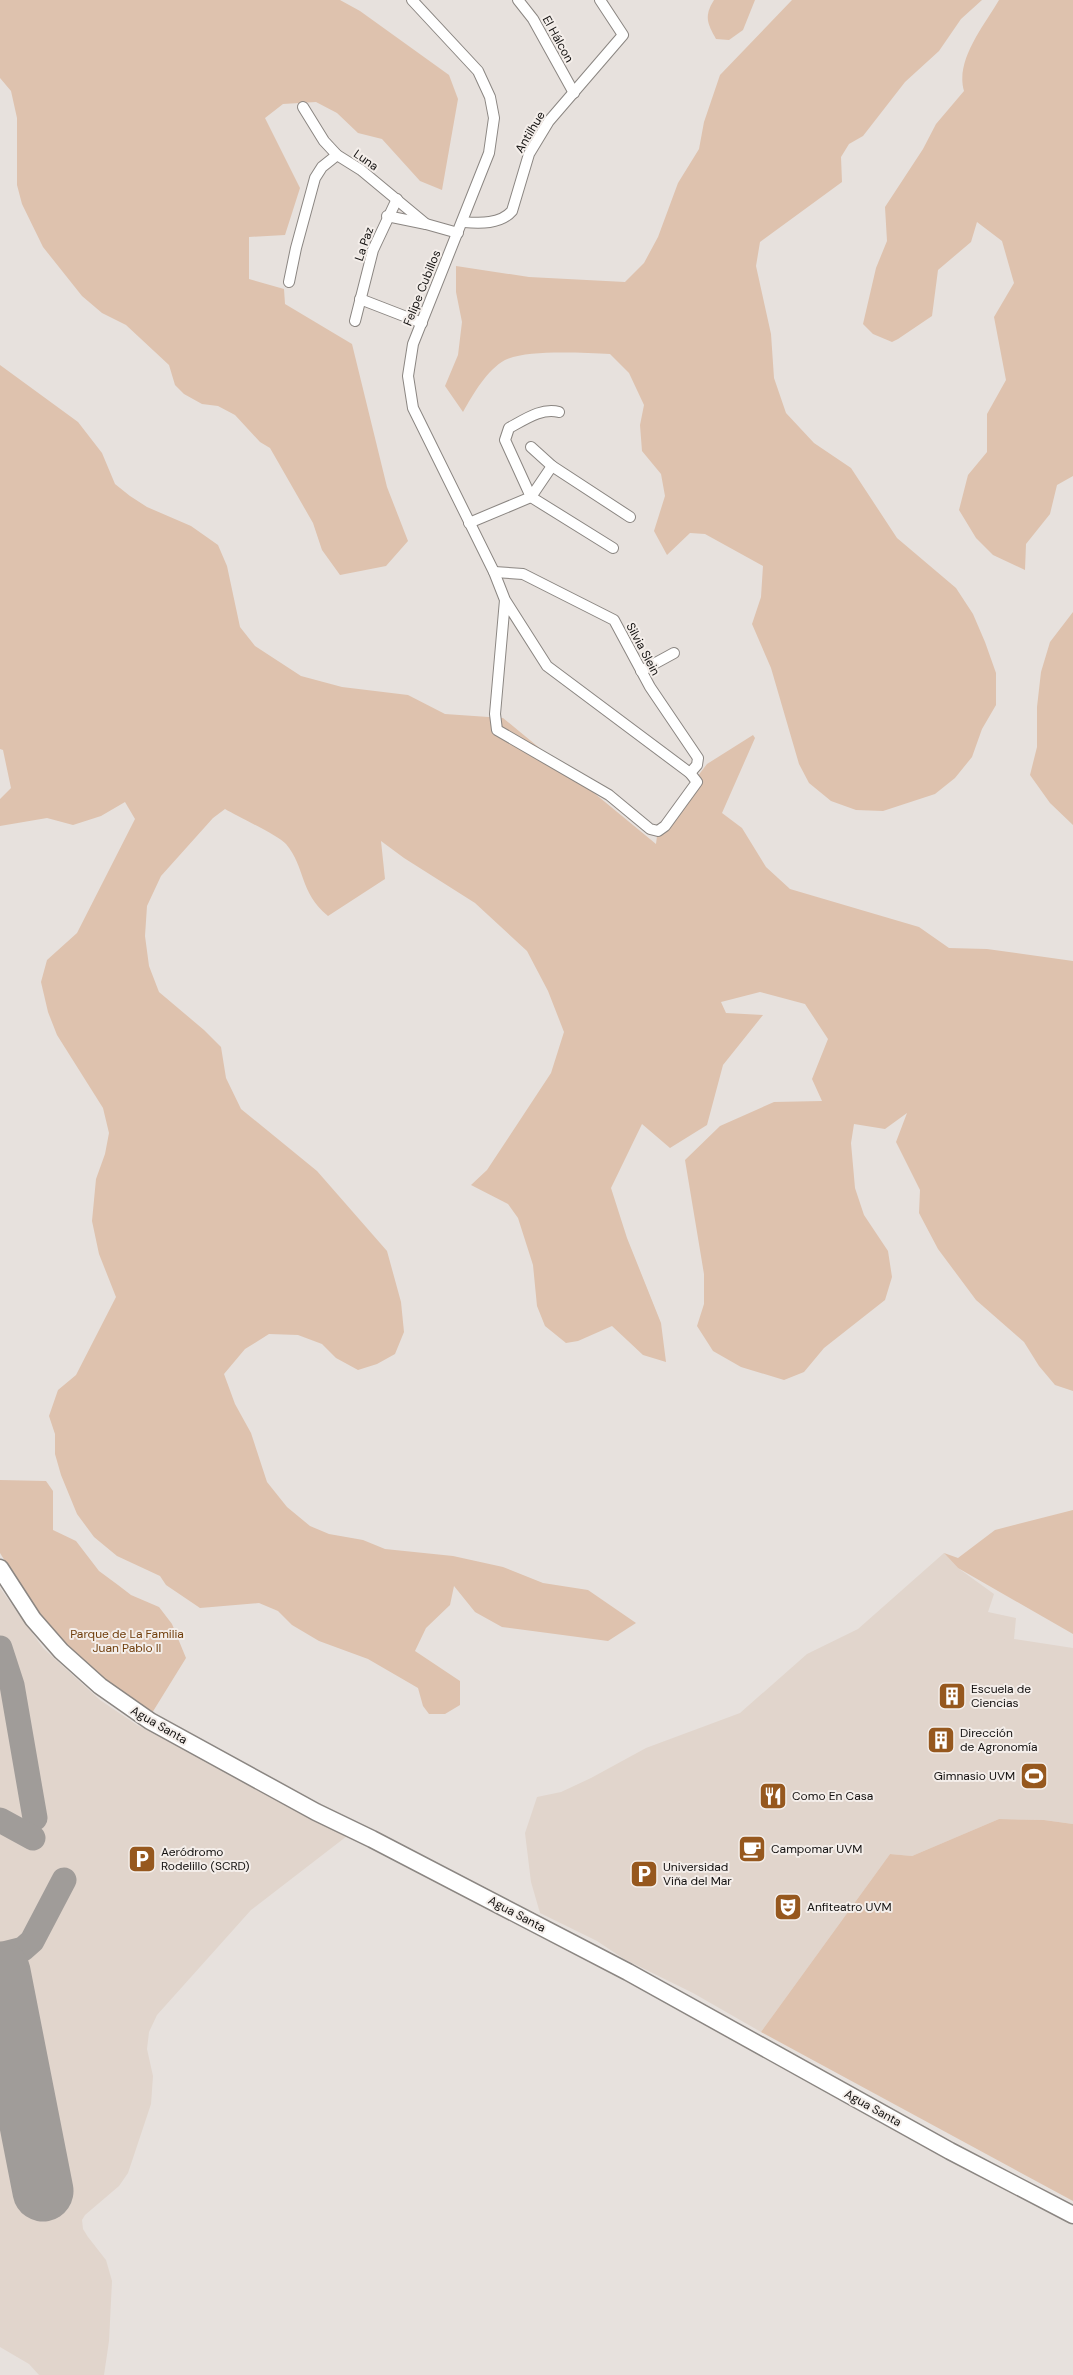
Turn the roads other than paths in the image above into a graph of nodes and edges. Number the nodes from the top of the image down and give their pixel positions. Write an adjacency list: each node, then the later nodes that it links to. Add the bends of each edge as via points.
1 (412, 0): 9 (street, Felipe Cubillos, via 472,63 490,97 494,118 492,141)
2 (518, 0): 4 (street, El Hálcon, via 533,19)
3 (600, 0): 4 (street, Antilhue, via 623,35)
4 (574, 93): 9 (street, Antilhue, via 549,121 529,154 512,211 482,223)
5 (302, 107): 6 (street, Luna)
6 (337, 155): 7 (street, Luna); 12 (street, via 315,178)
7 (396, 199): 8 (street, La Paz); 10 (street, Luna)
8 (387, 216): 10 (street, Luna); 13 (street, La Paz, via 373,250)
9 (462, 222): 11 (street, Felipe Cubillos)
10 (426, 224): 11 (street, Luna)
11 (458, 232): 15 (street, Felipe Cubillos)
12 (289, 282)
13 (360, 299): 14 (street, La Paz); 15 (street)
14 (354, 320)
15 (422, 323): 21 (street, Felipe Cubillos, via 410,354 410,398 416,418)
16 (559, 412): 19 (street, via 550,409 509,428 505,440)
17 (531, 447): 18 (street)
18 (552, 466): 19 (street); 20 (street)
19 (531, 497): 21 (street); 22 (street)
20 (630, 517)
21 (469, 523): 23 (street, Felipe Cubillos)
22 (613, 548)
23 (494, 572): 24 (street, Felipe Cubillos); 26 (street, Silvia Slein, via 524,574 614,620)
24 (505, 600): 27 (street, Felipe Cubillos, via 547,666); 27 (street, via 495,714 497,730 609,795 650,830 658,831 665,826 697,782)
25 (674, 653): 26 (street)
26 (641, 671): 27 (street, Silvia Slein, via 698,758)
27 (690, 773)
28 (0, 1568): 29 (main road, Agua Santa, via 33,1619 61,1651 100,1686 150,1721 316,1812 628,1972 950,2151)
29 (1073, 2215)

